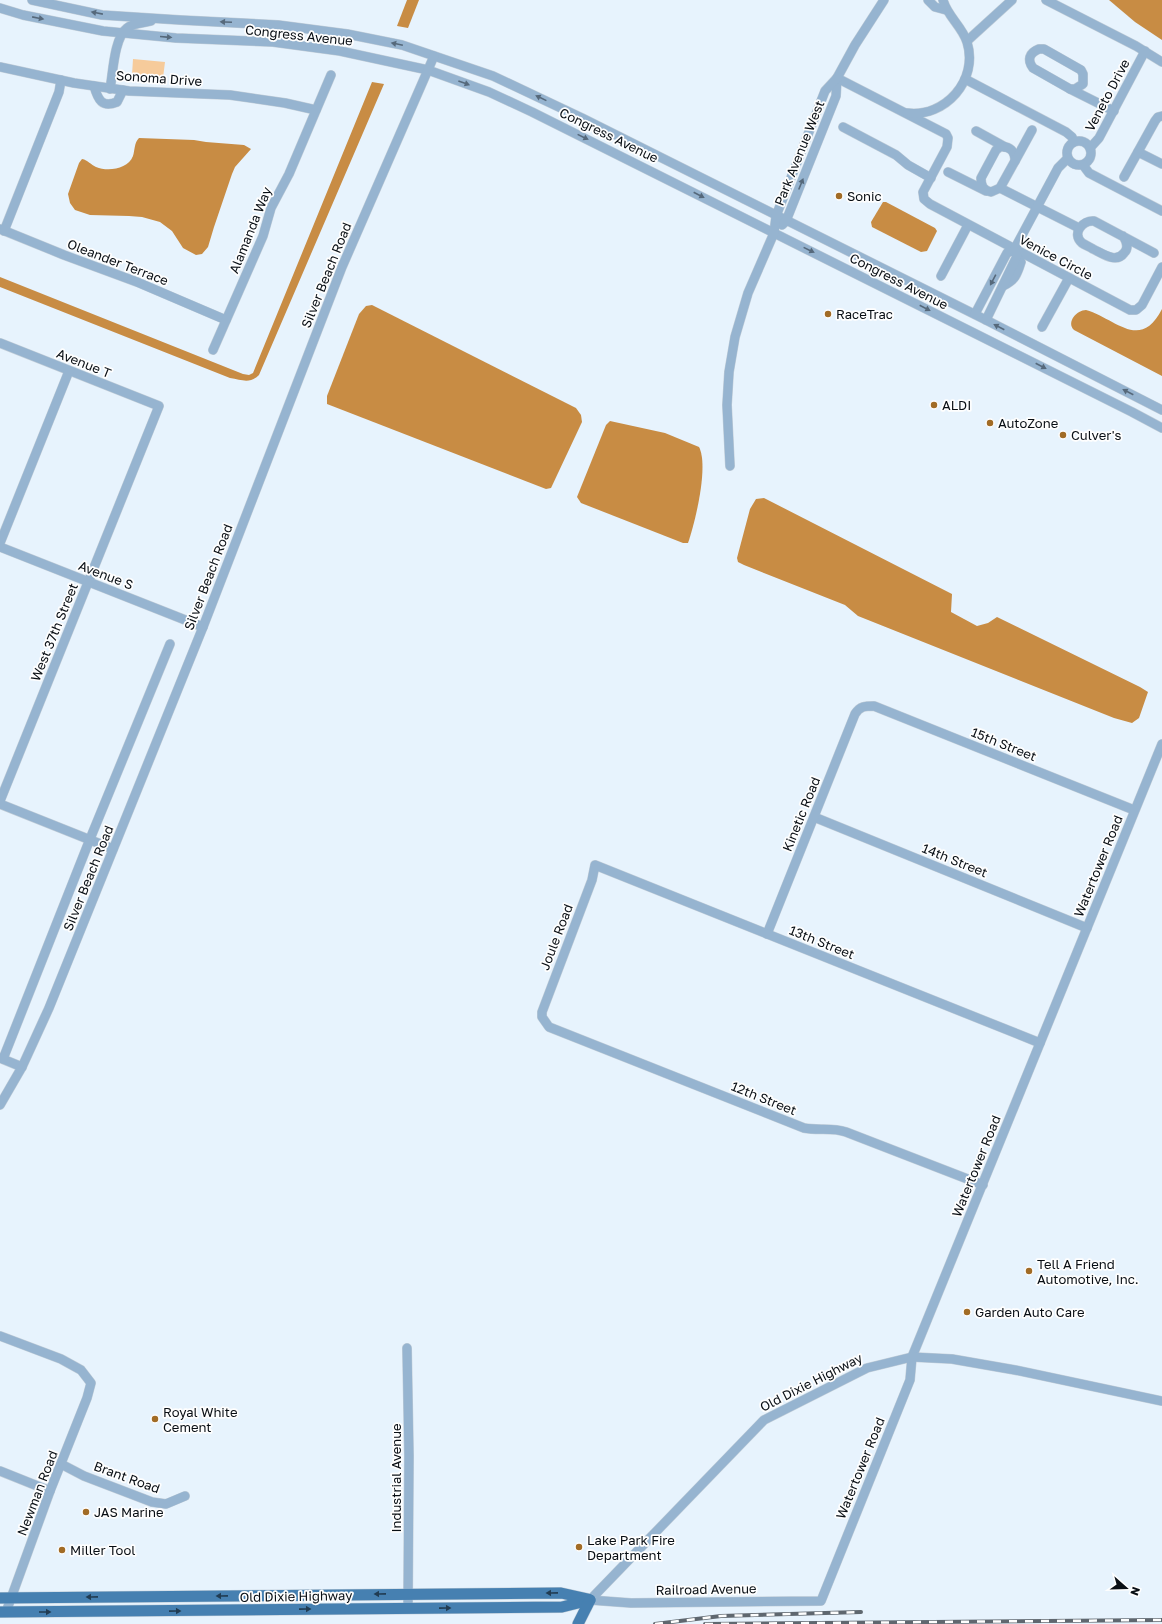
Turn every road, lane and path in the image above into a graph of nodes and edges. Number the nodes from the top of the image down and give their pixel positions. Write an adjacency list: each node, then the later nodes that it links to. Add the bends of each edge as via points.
1 (32, 0): 9 (street, Congress Avenue, one-way to 1, via 102,14)
2 (884, 0): 18 (street, Park Avenue West)
3 (928, 0): 8 (street, via 935,7)
4 (943, 0): 8 (street)
5 (1012, 0): 11 (street)
6 (1046, 0): 12 (street)
7 (0, 8): 10 (street, Congress Avenue, one-way to 10, via 23,15)
8 (946, 10): 11 (street, via 964,33)
9 (162, 19): 10 (street, via 135,25); 13 (street, Congress Avenue, one-way to 9, via 402,45 346,34 278,25)
10 (122, 33): 16 (street, Congress Avenue, one-way to 16, via 273,42 328,49); 22 (street, via 117,46)
11 (967, 41): 19 (street, via 969,59)
12 (1145, 51): 14 (street); 27 (street, Veneto Drive)
13 (434, 56): 16 (street, Silver Beach Road); 49 (street, Congress Avenue, one-way to 13, via 534,94 493,76)
14 (1162, 62)
15 (0, 67): 20 (street, Sonoma Drive)
16 (428, 70): 54 (street, Congress Avenue, one-way to 54, via 489,92 532,112); 75 (street, Silver Beach Road, via 342,267)
17 (331, 75): 26 (street, Alamanda Way)
18 (837, 78): 25 (street); 49 (street, Park Avenue West, via 825,91); 50 (street, Park Avenue West, one-way to 18, via 836,96)
19 (964, 79): 28 (street, via 951,98); 34 (street, via 1066,132)
20 (61, 80): 21 (street, Sonoma Drive); 53 (street, via 59,92)
21 (94, 86): 22 (street, Sonoma Drive); 24 (street, via 97,97 102,103 109,105 117,102)
22 (110, 89): 24 (street, Sonoma Drive)
23 (1070, 89): 23 (street, via 1033,68 1029,59 1031,54 1044,49 1081,70 1083,84); 27 (street)
24 (123, 90): 26 (street, Sonoma Drive, via 238,96)
25 (896, 109): 28 (street, via 916,114); 30 (street)
26 (316, 110): 62 (street, Alamanda Way, via 289,174 271,208 263,236)
27 (1114, 111): 36 (street, Veneto Drive, via 1099,138)
28 (929, 112): 30 (street, via 926,119)
29 (1162, 116): 37 (street, via 1155,121)
30 (931, 126): 44 (street, via 946,134 949,143)
31 (843, 127): 44 (street, via 896,155)
32 (976, 130): 35 (street)
33 (1032, 130): 39 (street)
34 (1074, 142): 36 (street, via 1083,142); 38 (street, via 1067,152)
35 (1005, 147): 39 (street, via 1013,151); 46 (street, via 996,150 981,178)
36 (1090, 148): 41 (street, via 1089,160)
37 (1138, 152): 40 (street); 43 (street)
38 (1068, 158): 41 (street, via 1075,165); 47 (street, via 1058,168)
39 (1015, 161): 45 (street)
40 (1162, 164)
41 (1083, 165): 48 (street, via 1089,173)
42 (948, 172): 46 (street)
43 (1124, 177)
44 (931, 178): 51 (street, Venice Circle, via 923,196 925,201)
45 (1000, 188): 46 (street, via 996,191); 47 (street)
46 (986, 190)
47 (1037, 208): 52 (street); 56 (street)
48 (1162, 211)
49 (776, 216): 50 (street, Congress Avenue); 54 (street, Park Avenue West)
50 (786, 221): 54 (street, Park Avenue West); 61 (street, Congress Avenue)
51 (968, 225): 56 (street, Venice Circle); 59 (street)
52 (1079, 228): 55 (street, via 1089,220); 55 (street, via 1082,243 1111,258 1122,256 1125,252 1127,247)
53 (2, 230): 62 (street, Oleander Terrace, via 137,282)
54 (774, 233): 70 (street, Congress Avenue, one-way to 70); 71 (street, Park Avenue West, via 748,293 735,337 727,405)
55 (1123, 236): 57 (street)
56 (1016, 253): 60 (street, Venice Circle); 61 (street, one-way to 61, via 1007,253); 63 (street)
57 (1154, 253)
58 (1162, 267): 60 (street, Venice Circle, via 1142,305 1136,310)
59 (941, 276)
60 (1069, 278): 64 (street)
61 (975, 314): 63 (street, Congress Avenue)
62 (226, 320): 66 (street, Alamanda Way)
63 (986, 320): 69 (street, Congress Avenue, one-way to 63)
64 (1042, 327)
65 (0, 343): 67 (street, Avenue T)
66 (214, 350)
67 (69, 371): 68 (street, Avenue T); 72 (street)
68 (159, 406): 74 (street, West 37th Street)
69 (1162, 410)
70 (1162, 428)
71 (730, 466)
72 (0, 543)
73 (0, 547): 74 (street, Avenue S)
74 (88, 582): 75 (street, Avenue S); 79 (street, West 37th Street)
75 (203, 627): 84 (street, Silver Beach Road)
76 (170, 644): 83 (street, Silver Beach Road)
77 (863, 706): 81 (street, 15th Street, via 874,706); 82 (street, Kinetic Road, via 855,714)
78 (1162, 744): 81 (street, Watertower Road)
79 (0, 801)
80 (0, 804): 83 (street)
81 (1134, 810): 86 (street, Watertower Road)
82 (814, 817): 86 (street, 14th Street); 87 (street, Kinetic Road)
83 (90, 839): 84 (street); 90 (street, Silver Beach Road)
84 (113, 849): 91 (street, Silver Beach Road, via 49,1008)
85 (595, 865): 87 (street, 13th Street); 88 (street, Joule Road, via 592,880 544,1005)
86 (1087, 928): 89 (street, Watertower Road)
87 (767, 934): 89 (street, 13th Street)
88 (542, 1017): 93 (street, 12th Street, via 549,1027 804,1128 846,1132)
89 (1040, 1043): 93 (street, Watertower Road)
90 (1, 1058): 91 (street)
91 (22, 1067): 92 (street, Silver Beach Road)
92 (0, 1105)
93 (983, 1185): 96 (street, Watertower Road)
94 (0, 1336): 98 (street, Newman Road, via 61,1359 81,1370 91,1383)
95 (407, 1348): 102 (street, Industrial Avenue)
96 (912, 1357): 97 (street, Old Dixie Highway, via 952,1358); 104 (street, Old Dixie Highway, via 867,1368 764,1420); 105 (street, Watertower Road, via 910,1380)
97 (1162, 1400)
98 (62, 1464): 100 (street, Newman Road); 101 (street, Brant Road, via 84,1476 152,1502 166,1504)
99 (0, 1471): 100 (street)
100 (50, 1491): 103 (street, Newman Road)
101 (185, 1496)
102 (409, 1594): 103 (main road, Old Dixie Highway, one-way to 103); 104 (main road, Old Dixie Highway, one-way to 102, via 561,1593); 106 (street, Industrial Avenue)
103 (6, 1598): 107 (street, Newman Road)
104 (590, 1600): 105 (street, Railroad Avenue, via 631,1603); 106 (main road, Old Dixie Highway, one-way to 104, via 562,1607); 108 (main road)
105 (821, 1601)
106 (408, 1608): 107 (main road, Old Dixie Highway, one-way to 106)
107 (3, 1612)
108 (578, 1624)

